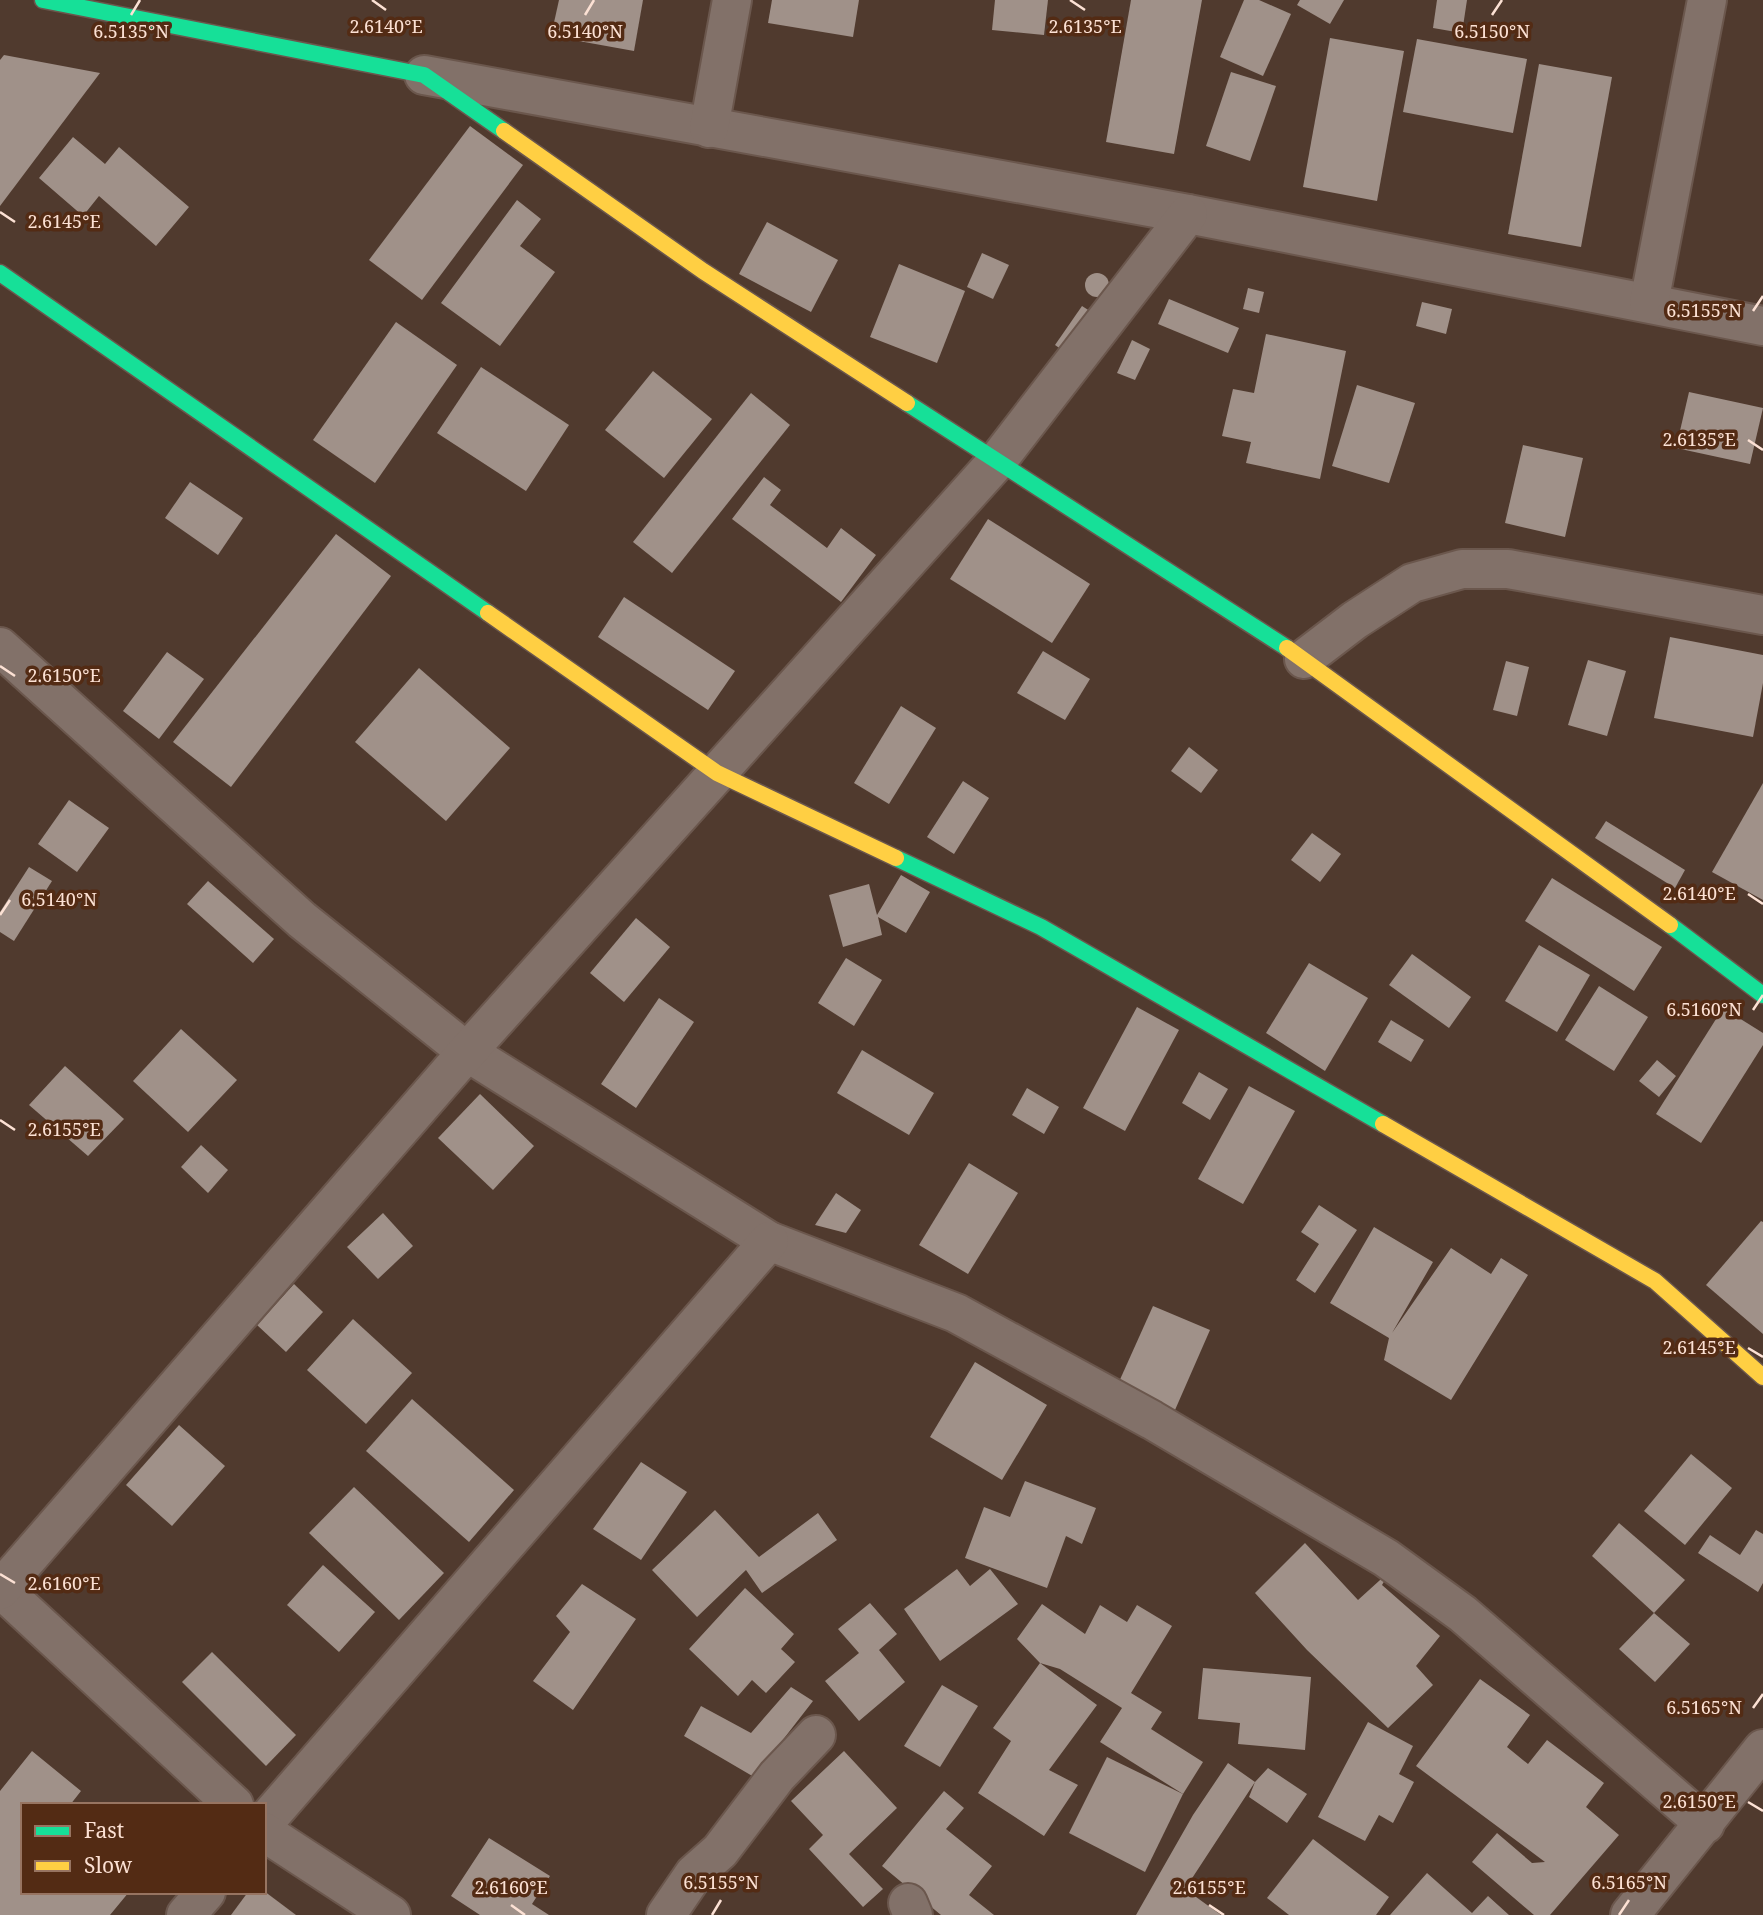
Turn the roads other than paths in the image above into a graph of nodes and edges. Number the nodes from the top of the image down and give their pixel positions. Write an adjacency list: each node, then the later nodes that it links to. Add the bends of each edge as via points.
1 (43, 0): 4 (street)
2 (732, 0): 5 (street)
3 (1707, 0): 8 (street)
4 (424, 75): 5 (street); 10 (street, via 703,271)
5 (709, 128): 6 (street)
6 (1188, 214): 8 (street); 10 (street)
7 (0, 273): 14 (street)
8 (1649, 303): 9 (street)
9 (1763, 326)
10 (998, 460): 13 (street); 14 (street)
11 (1763, 615): 13 (street, via 1508,569 1462,569 1412,583)
12 (0, 647): 16 (street, via 302,919)
13 (1304, 659): 15 (street)
14 (716, 773): 16 (street); 18 (street, via 1041,927 1610,1254 1655,1281)
15 (1763, 995)
16 (467, 1052): 17 (street); 19 (street)
17 (769, 1241): 23 (street); 24 (street, via 956,1312 1152,1420 1386,1558 1462,1614)
18 (1763, 1377)
19 (0, 1589): 22 (street)
20 (816, 1735): 29 (street, via 777,1776 719,1852 694,1874)
21 (1763, 1749): 24 (street)
22 (232, 1803)
23 (266, 1821)
24 (1705, 1824): 30 (street)
25 (266, 1833): 28 (street)
26 (204, 1894): 27 (street)
27 (187, 1915)
28 (391, 1915)
29 (666, 1915)
30 (1630, 1915)

